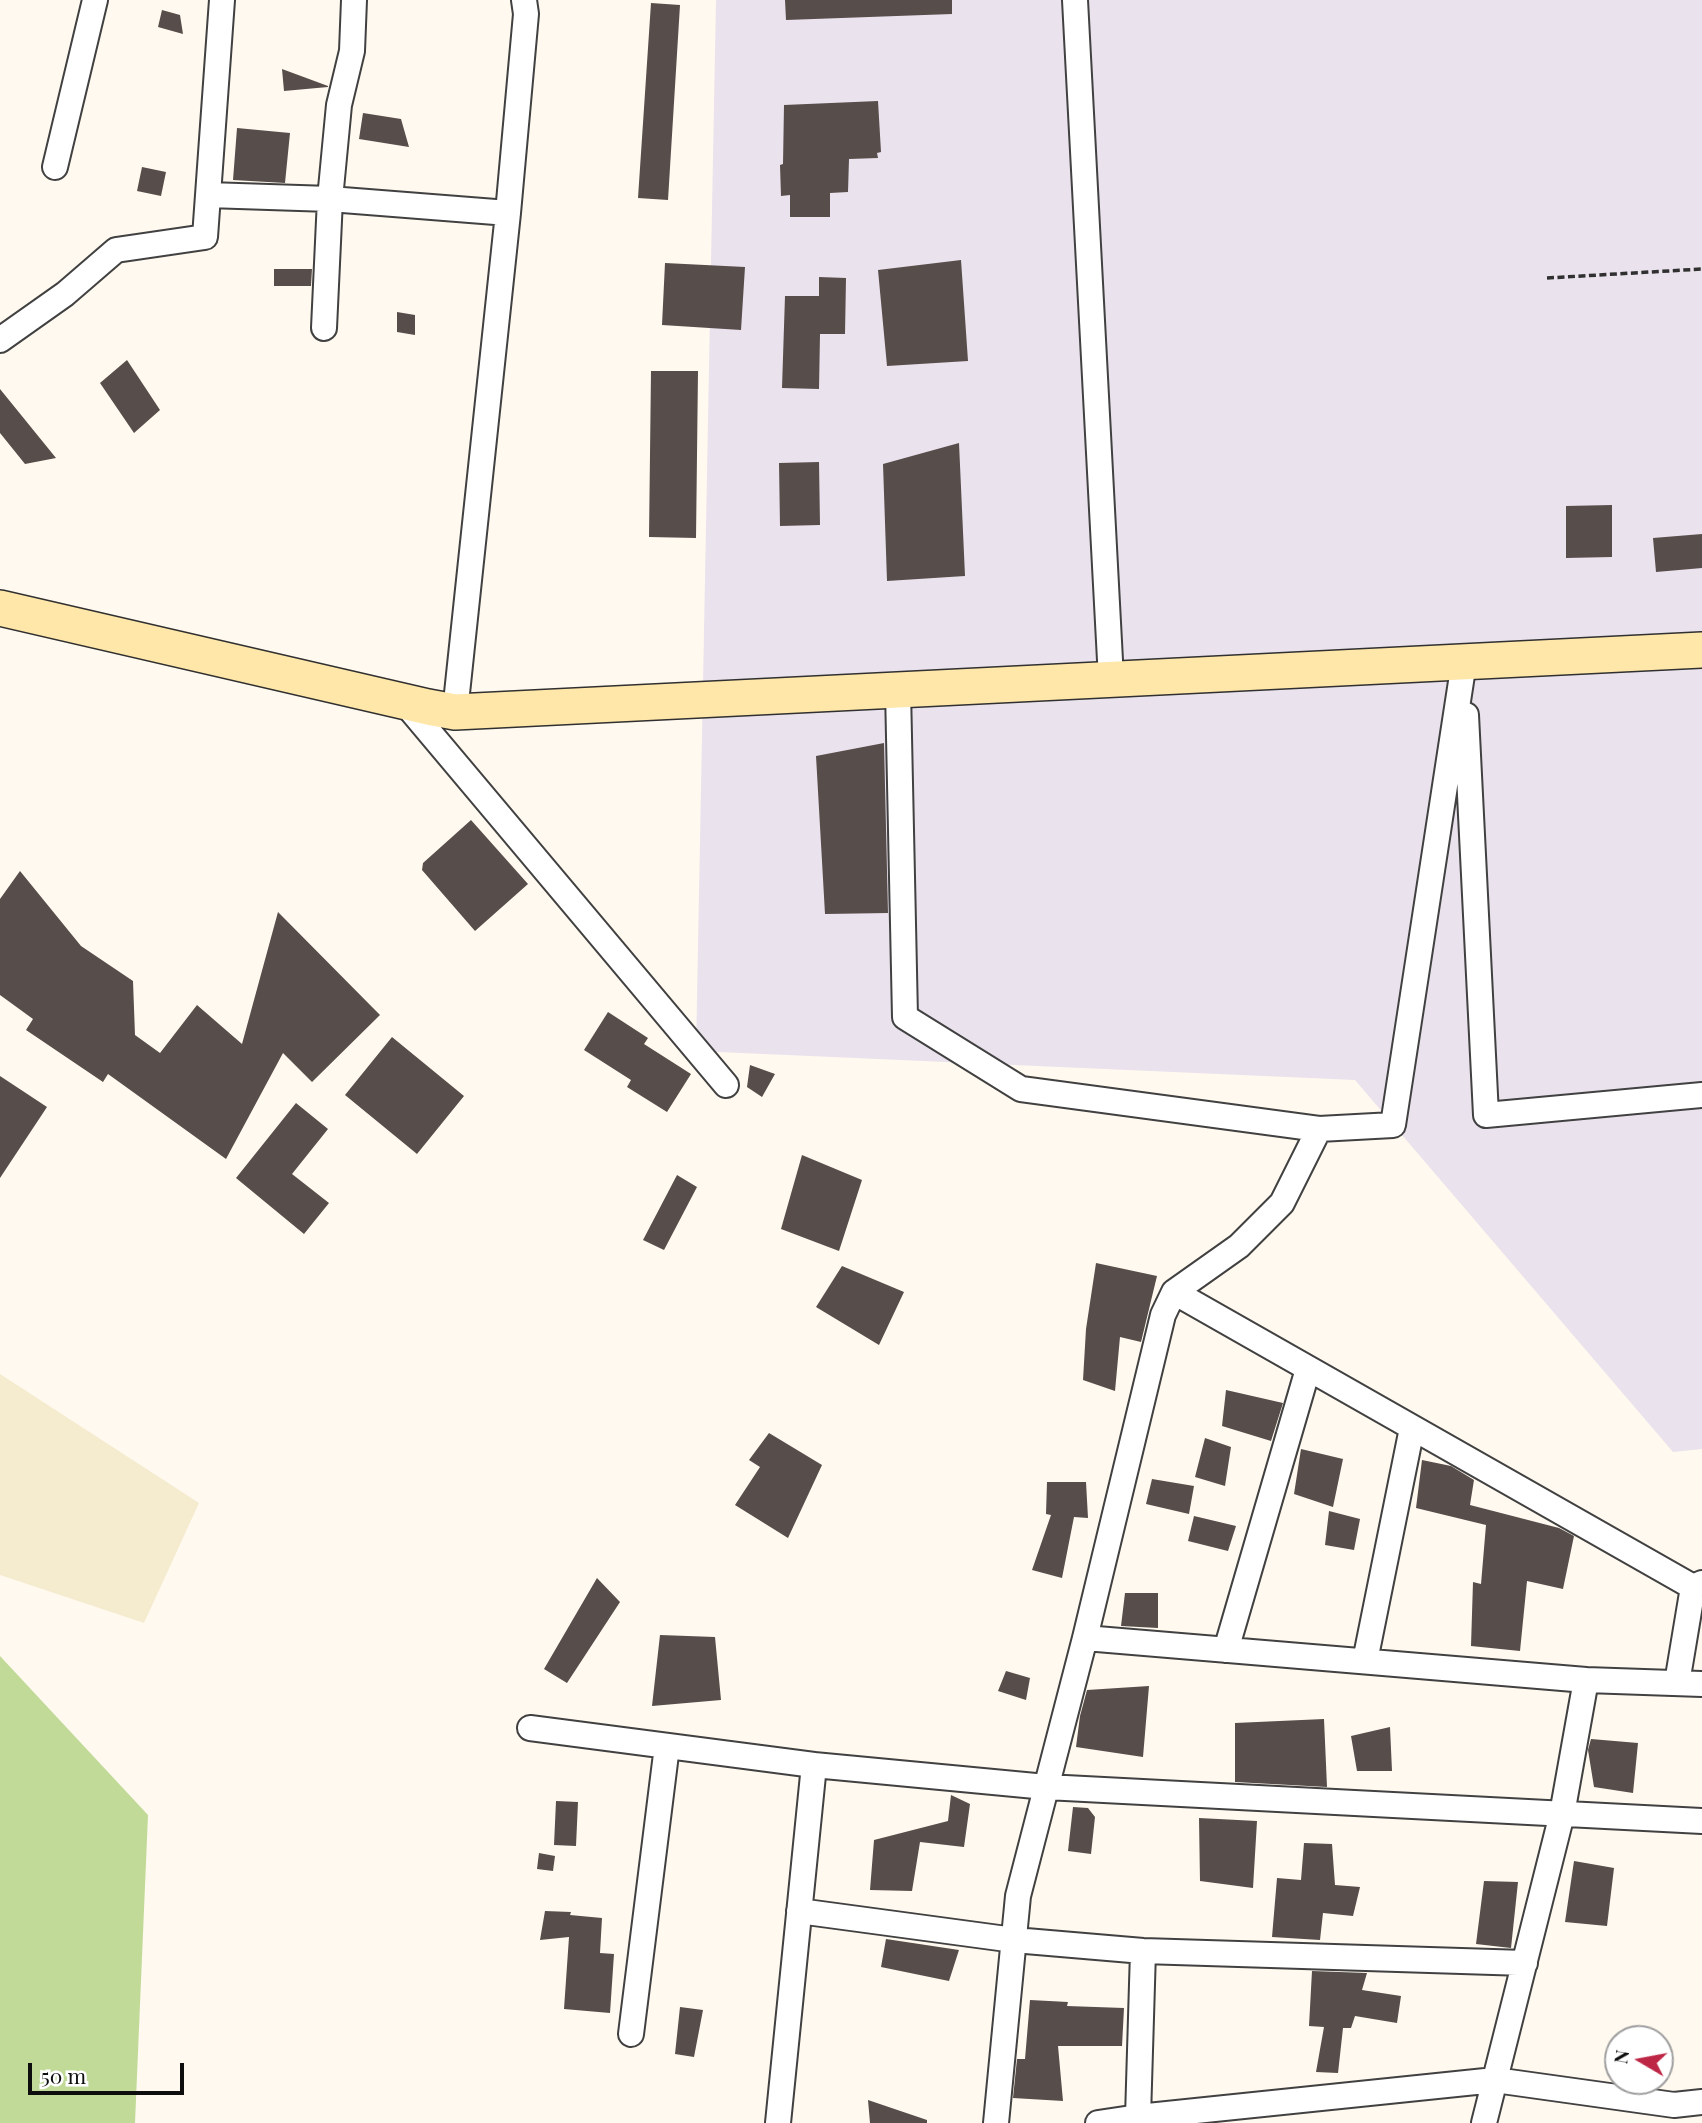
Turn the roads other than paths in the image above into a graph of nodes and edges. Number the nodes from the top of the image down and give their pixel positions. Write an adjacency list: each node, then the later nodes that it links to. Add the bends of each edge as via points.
1 (95, 0): 6 (street)
2 (222, 0): 7 (street)
3 (354, 0): 8 (street, via 352,51 340,105)
4 (524, 0): 9 (street)
5 (1075, 0): 15 (street)
6 (55, 167)
7 (208, 195): 8 (street); 11 (street, via 205,237 116,250 65,294)
8 (330, 200): 9 (street); 10 (street)
9 (509, 213): 18 (street)
10 (324, 328)
11 (0, 340)
12 (0, 608): 17 (main road)
13 (1702, 650): 14 (main road)
14 (1464, 662): 15 (main road); 20 (street, via 1486,1115); 21 (street, via 1393,1125)
15 (1111, 679): 16 (main road)
16 (898, 690): 18 (main road); 21 (street, via 905,1017 1021,1089)
17 (404, 702): 18 (main road); 19 (street)
18 (455, 712)
19 (726, 1085)
20 (1702, 1095)
21 (1320, 1129): 22 (street, via 1282,1203 1239,1246)
22 (1174, 1292): 23 (street); 26 (street, via 1163,1315)
23 (1308, 1369): 24 (street); 27 (street)
24 (1412, 1428): 25 (street); 28 (street)
25 (1697, 1585): 30 (street)
26 (1085, 1638): 27 (street); 35 (street)
27 (1226, 1650): 28 (street)
28 (1365, 1661): 29 (street)
29 (1586, 1680): 30 (street); 36 (street)
30 (1677, 1684): 31 (street)
31 (1702, 1684)
32 (530, 1728): 33 (street)
33 (667, 1746): 34 (street); 42 (street)
34 (814, 1765): 35 (street); 38 (street)
35 (1046, 1787): 36 (street); 39 (street, via 1018,1896)
36 (1562, 1814): 37 (street); 41 (street)
37 (1702, 1821)
38 (799, 1911): 39 (street); 46 (street)
39 (1014, 1940): 40 (street); 47 (street)
40 (1143, 1951): 41 (street); 45 (street)
41 (1525, 1963): 43 (street)
42 (631, 2034)
43 (1495, 2080): 44 (street, via 1674,2105); 45 (street); 49 (street)
44 (1702, 2102)
45 (1138, 2117): 48 (street)
46 (778, 2123)
47 (996, 2123)
48 (1098, 2123)
49 (1484, 2123)

